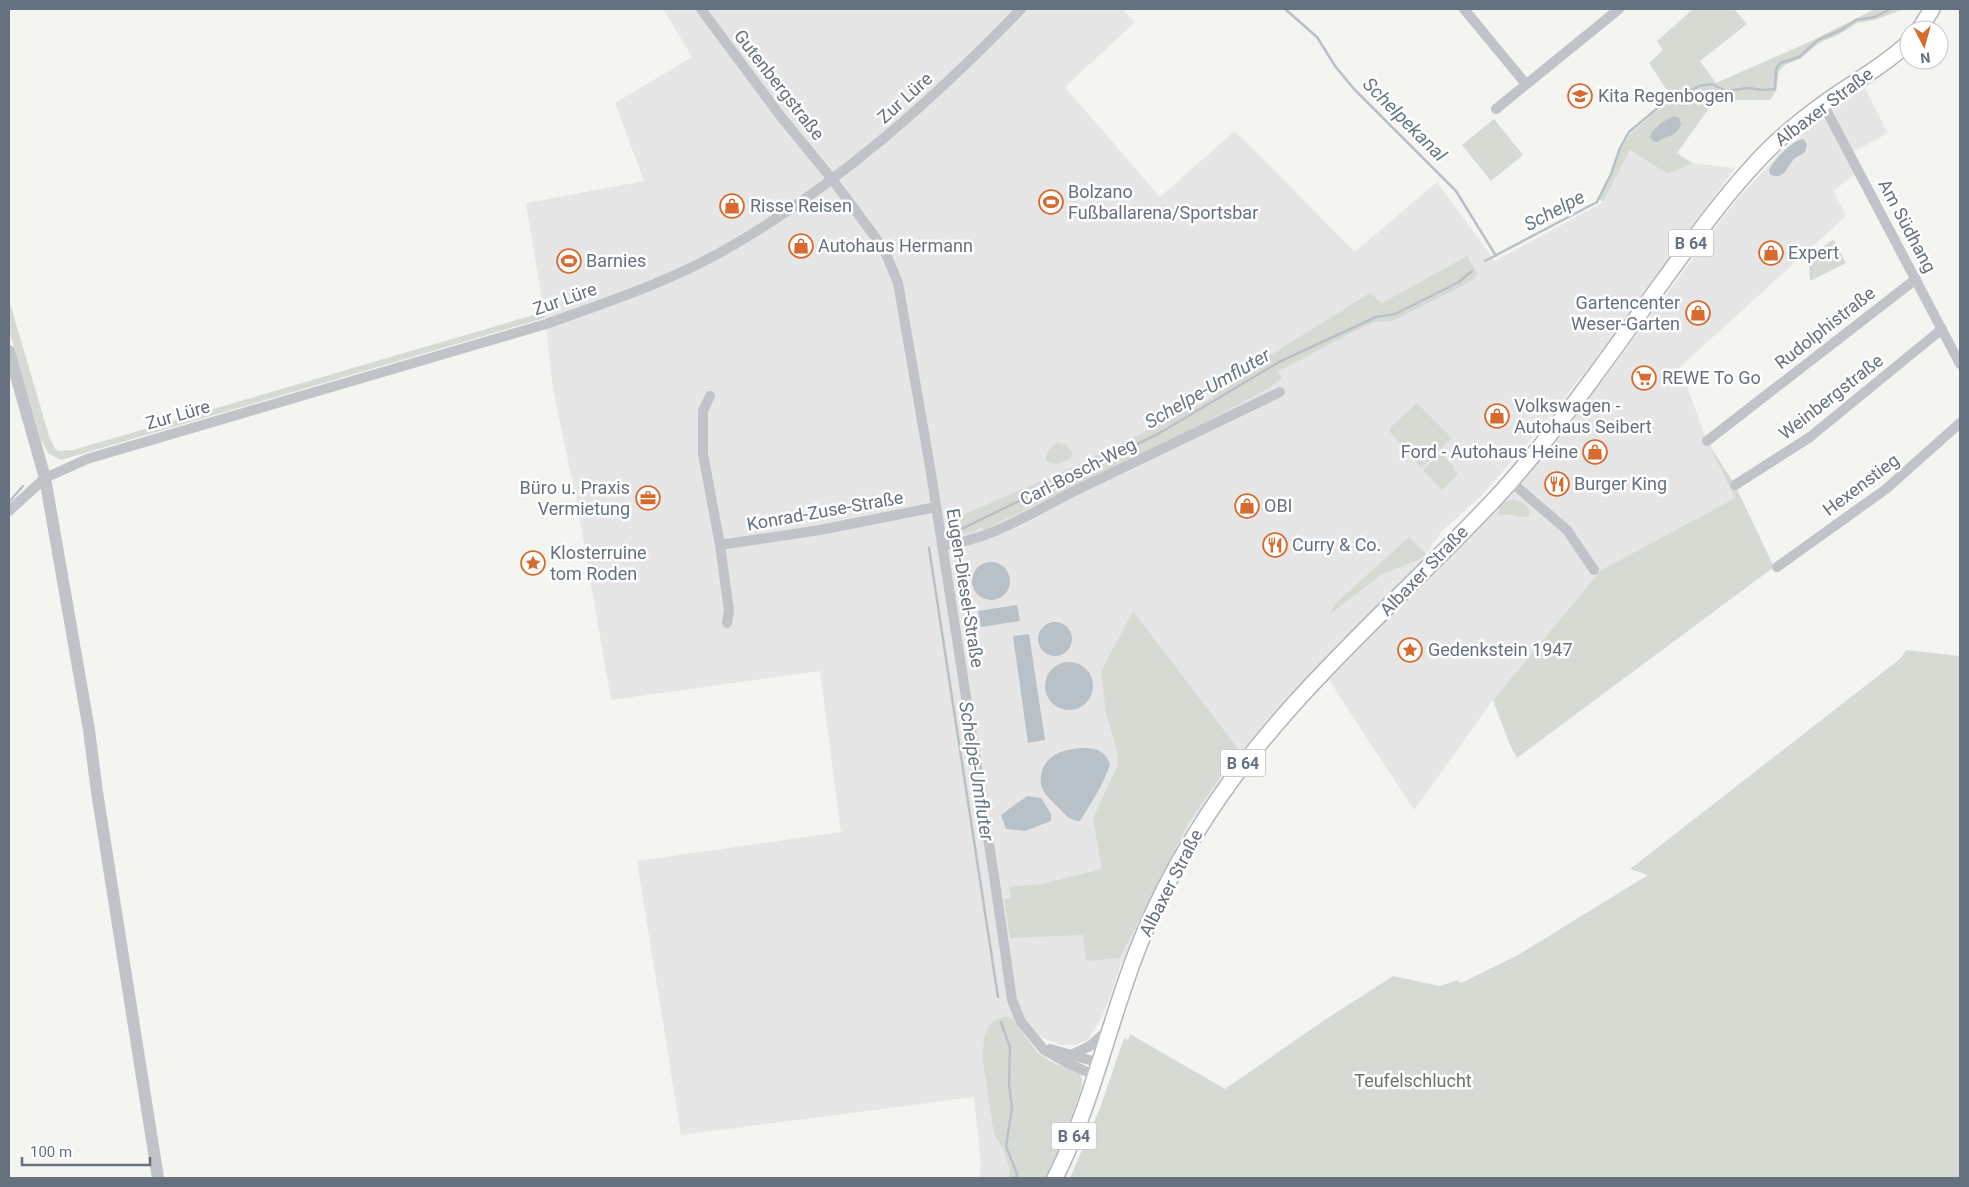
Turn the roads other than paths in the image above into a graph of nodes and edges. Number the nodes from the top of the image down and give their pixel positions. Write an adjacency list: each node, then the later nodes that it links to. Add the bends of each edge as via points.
1 (701, 9): 11 (street, Gutenbergstraße)
2 (1021, 9): 11 (street, Zur Lüre, via 932,97)
3 (1464, 9): 8 (street)
4 (1619, 9): 8 (street)
5 (1932, 9): 6 (main road)
6 (1925, 20)
7 (1899, 51): 9 (main road, Albaxer Straße / B 64)
8 (1526, 84): 10 (street)
9 (1823, 104): 12 (street, Am Südhang); 21 (main road, Albaxer Straße / B 64, via 1772,146 1735,186 1588,384)
10 (1496, 109)
11 (832, 179): 20 (street, Zur Lüre, via 729,248 613,300 546,324 87,459); 23 (street, Eugen-Diesel-Straße, via 886,254 898,283)
12 (1916, 279): 13 (street, Am Südhang); 19 (street, Rudolphistraße)
13 (1942, 329): 15 (street, Am Südhang); 22 (street, Weinbergstraße, via 1810,437)
14 (9, 351): 20 (street)
15 (1960, 364)
16 (1280, 392): 26 (street, Carl-Bosch-Weg, via 1007,526 970,541)
17 (710, 396): 25 (street, via 703,412 703,454)
18 (1960, 423): 27 (street, Hexenstieg, via 1886,489)
19 (1707, 441)
20 (45, 478): 24 (street, Zur Lüre); 34 (street, via 89,730)
21 (1510, 481): 28 (street, via 1567,530); 30 (main road, Albaxer Straße / B 64, via 1299,697 1234,775 1196,832 1164,891 1136,953)
22 (1735, 485)
23 (936, 507): 25 (street, Konrad-Zuse-Straße, via 820,530); 26 (street, Eugen-Diesel-Straße)
24 (9, 511)
25 (720, 545): 29 (street, via 729,611)
26 (942, 545): 31 (street, Eugen-Diesel-Straße, via 1012,1000 1021,1022)
27 (1776, 567)
28 (1594, 570)
29 (727, 623)
30 (1111, 1028): 32 (street, via 1098,1041); 33 (main road, Albaxer Straße / B 64)
31 (1038, 1043): 32 (street, Eugen-Diesel-Straße); 33 (street, Eugen-Diesel-Straße, via 1053,1056)
32 (1071, 1055): 33 (street, Eugen-Diesel-Straße)
33 (1098, 1069): 35 (main road, Albaxer Straße / B 64, via 1076,1132)
34 (158, 1178)
35 (1055, 1178)

